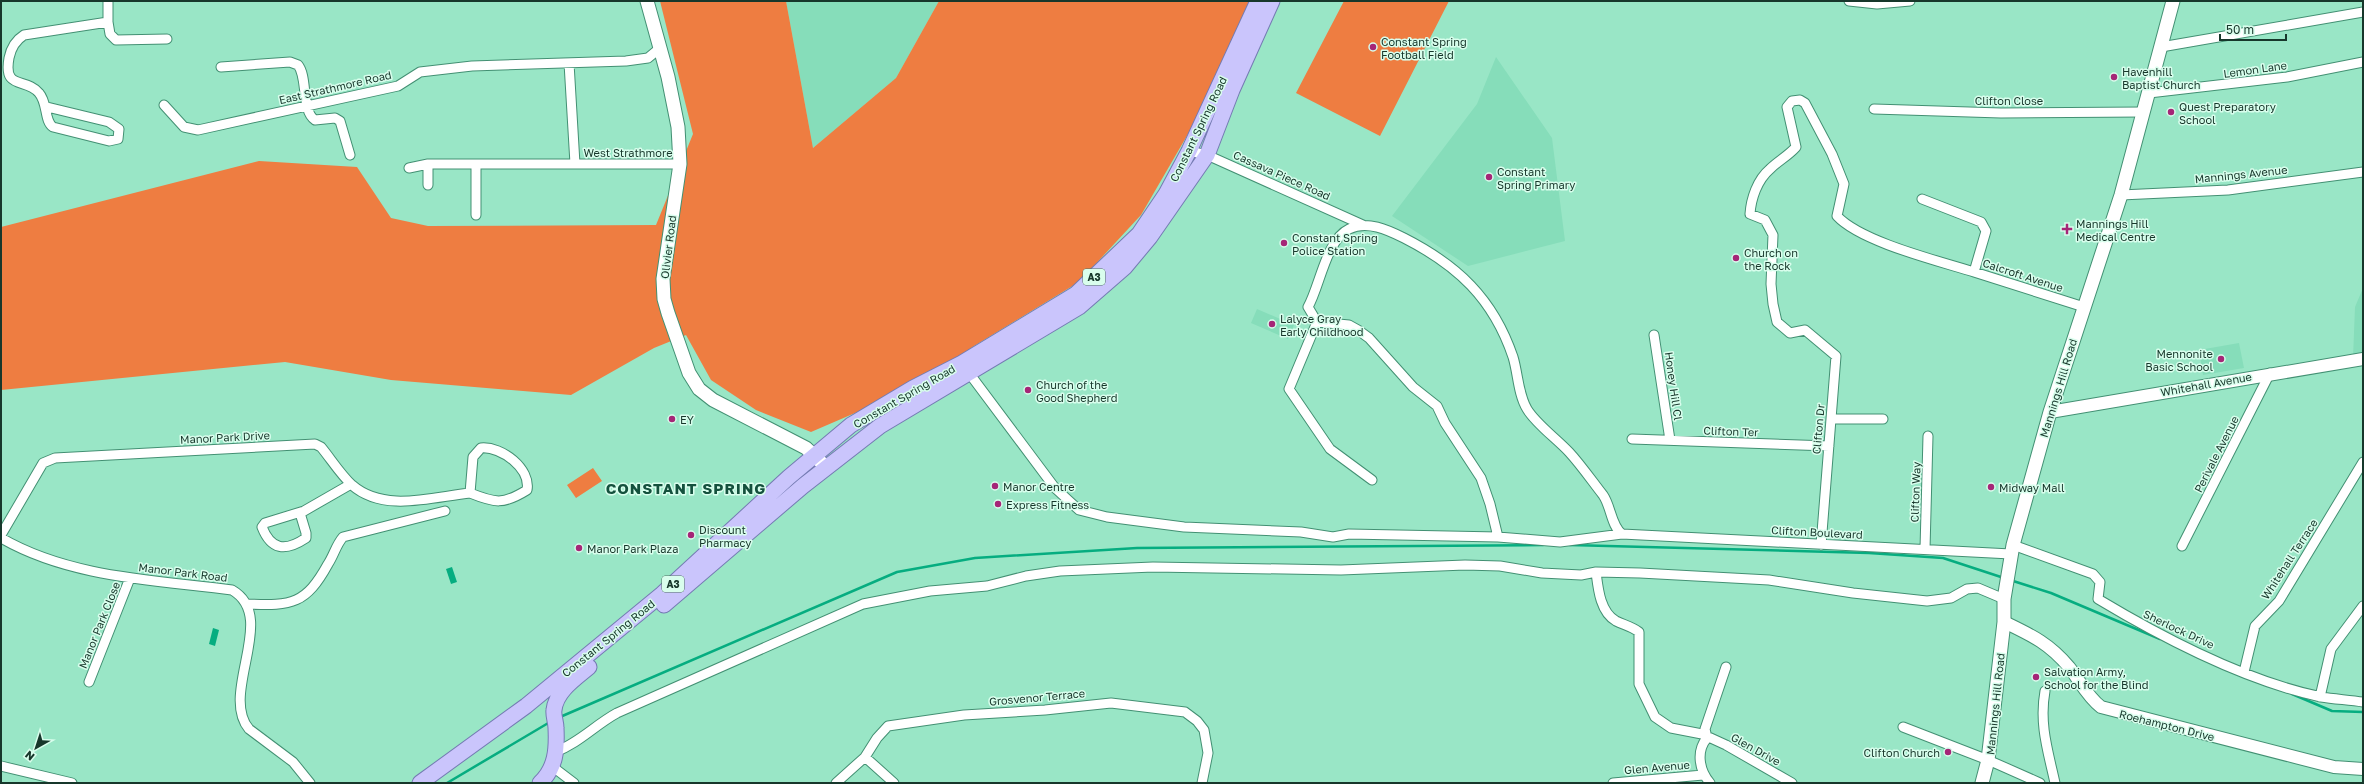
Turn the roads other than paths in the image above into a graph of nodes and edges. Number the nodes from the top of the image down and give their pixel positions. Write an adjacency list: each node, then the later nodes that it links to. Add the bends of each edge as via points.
1 (108, 1): 9 (street)
2 (647, 1): 12 (main road, Olivier Road)
3 (1258, 1): 22 (main road, Constant Spring Road / A3)
4 (1272, 1): 24 (main road, Constant Spring Road / A3, via 1232,90)
5 (1849, 1): 6 (street, via 1877,4)
6 (1910, 1)
7 (2173, 1): 11 (main road, Mannings Hill Road)
8 (2363, 12): 11 (street)
9 (108, 22): 10 (street, via 110,34 116,40); 19 (street, via 24,35 18,39 11,52 8,71 10,76 18,83 39,92)
10 (167, 39)
11 (2162, 47): 16 (main road, Mannings Hill Road)
12 (660, 48): 14 (street, East Strathmore Road, via 648,58); 28 (main road, Olivier Road, via 678,127)
13 (2363, 62): 16 (street, Lemon Lane, via 2287,77)
14 (570, 63): 18 (street, East Strathmore Road, via 472,66 420,72 398,86); 27 (street)
15 (221, 67): 18 (street, via 294,63 300,68)
16 (2149, 93): 21 (main road, Mannings Hill Road)
17 (164, 105): 18 (street, East Strathmore Road, via 184,127 198,130)
18 (307, 106): 23 (street, via 309,114 315,120 336,118 340,121)
19 (47, 107): 19 (street, via 109,122 119,129 118,139 109,141 53,127 48,121)
20 (1874, 109): 21 (street, Clifton Close, via 2001,113)
21 (2144, 112): 32 (main road, Mannings Hill Road)
22 (1189, 151): 24 (street, Cassava Piece Road); 41 (main road, Constant Spring Road / A3, via 1166,194 1139,234 1076,294)
23 (350, 155)
24 (1207, 155): 35 (street, Cassava Piece Road); 41 (main road, Constant Spring Road / A3, via 1150,238 1125,267 1079,307)
25 (428, 164): 26 (street, West Strathmore); 29 (street, West Strathmore); 31 (street)
26 (476, 164): 27 (street, West Strathmore); 34 (street)
27 (575, 164): 28 (street, West Strathmore)
28 (680, 164): 50 (main road, Olivier Road, via 663,279 668,314 689,373 713,400 806,448)
29 (409, 168)
30 (2363, 172): 32 (street, Mannings Avenue, via 2228,190)
31 (428, 185)
32 (2121, 195): 37 (main road, Mannings Hill Road)
33 (1922, 199): 36 (street, Calcroft Avenue, via 1985,226 1986,231)
34 (476, 215)
35 (1364, 225): 38 (street, via 1348,229 1334,244 1326,260 1308,307); 58 (street, Cassava Piece Road, via 1388,230 1433,253 1458,272 1481,297 1513,356 1527,410 1570,453 1607,501 1617,531)
36 (1974, 272): 37 (street, Calcroft Avenue); 44 (street, Clifton Dr, via 1890,244 1846,226 1837,216 1844,184 1838,169 1806,103 1792,100 1787,107 1796,147 1769,169 1752,197 1750,214 1765,220 1774,235 1771,284 1777,322 1790,333 1805,330 1836,356)
37 (2084, 307): 43 (main road, Mannings Hill Road)
38 (1317, 322): 53 (street, via 1289,390 1330,449); 60 (street, via 1349,325 1358,330 1369,338 1413,387 1437,406 1445,424 1481,478)
39 (1654, 335): 48 (street, Honey Hill Cl)
40 (2363, 359): 42 (street, Whitehall Avenue)
41 (965, 368): 50 (main road, Constant Spring Road / A3, via 913,388 851,425); 52 (main road, Constant Spring Road / A3, via 880,426); 60 (street, Clifton Boulevard, via 1055,488 1079,510 1162,525 1301,532 1332,537 1349,534)
42 (2270, 373): 43 (street, Whitehall Avenue); 62 (street, Perivale Avenue)
43 (2050, 412): 64 (main road, Mannings Hill Road)
44 (1831, 419): 45 (street); 49 (street, Clifton Dr)
45 (1883, 419)
46 (1928, 436): 63 (street, Clifton Way)
47 (1632, 439): 48 (street, Clifton Ter)
48 (1670, 440): 49 (street, Clifton Ter)
49 (1829, 446): 61 (street, Clifton Dr)
50 (814, 455): 52 (main road, Olivier Road); 84 (main road, Constant Spring Road / A3, via 662,594 526,706)
51 (2363, 462): 72 (street, Whitehall Terrace, via 2279,601 2255,626)
52 (826, 467): 77 (main road, Constant Spring Road / A3, via 570,683 562,692)
53 (1372, 480)
54 (351, 484): 55 (street, Manor Park Drive, via 379,500 393,501); 57 (street); 59 (street, Manor Park Drive, via 321,447 315,444 55,458 43,463)
55 (470, 493): 55 (street, via 491,502 506,501 527,490 528,485 514,460 506,453 481,448 473,456)
56 (445, 511): 68 (street, via 343,537 324,572 306,594 291,603)
57 (300, 513): 57 (street, via 306,538 281,547 274,546 268,541 262,527 265,523)
58 (1622, 534): 60 (street, Clifton Boulevard, via 1560,542); 61 (street, Clifton Boulevard)
59 (1, 536): 66 (street, Manor Park Road, via 20,549 40,557)
60 (1498, 537)
61 (1821, 545): 63 (street, Clifton Boulevard)
62 (2182, 546)
63 (1925, 549): 64 (street, Clifton Boulevard)
64 (2011, 554): 67 (main road, Mannings Hill Road); 72 (street, Sherlock Drive, via 2093,574 2100,582 2098,599 2156,634)
65 (1596, 572): 67 (street, via 1769,580 1853,593 1927,600 1951,598 1966,589 1978,588); 79 (street, Glen Drive, via 1599,596 1607,611 1615,620 1628,624 1639,632 1639,684 1655,717 1671,728 1695,732); 81 (street, via 1581,575 1542,573 1500,566 1465,565 1341,570 1153,567 1060,571 987,586 930,590 863,604 617,713 599,723)
66 (130, 578): 68 (street, Manor Park Road, via 232,590); 73 (street, Manor Park Close)
67 (2004, 599): 70 (main road, Mannings Hill Road)
68 (248, 604): 88 (street, via 251,619 240,714 249,729 293,762)
69 (2363, 606): 75 (street, via 2331,649)
70 (2004, 622): 82 (main road, Mannings Hill Road); 85 (street, Roehampton Drive, via 2042,640 2069,667 2091,700 2101,707 2334,767)
71 (1726, 667): 79 (street, via 1705,729)
72 (2244, 672): 75 (street, Sherlock Drive)
73 (89, 682)
74 (2045, 691): 100 (street, via 2041,711 2042,724)
75 (2320, 696): 76 (street, Sherlock Drive)
76 (2363, 702)
77 (555, 718): 81 (main road, Constant Spring Road / A3); 84 (main road, via 546,706 538,706)
78 (1903, 727): 82 (street)
79 (1708, 738): 86 (street, via 1702,745 1700,754); 97 (street, Glen Drive, via 1726,745)
80 (866, 756): 92 (street, Grosvenor Terrace); 93 (street); 94 (street, Grosvenor Terrace, via 876,738 888,726 964,715 1111,703 1185,712 1197,721 1204,730 1208,753)
81 (554, 760): 90 (main road); 91 (street)
82 (1988, 760): 98 (main road, Mannings Hill Road); 99 (street)
83 (1, 766): 87 (street)
84 (442, 768): 89 (main road, Constant Spring Road / A3)
85 (2363, 769)
86 (1703, 775): 95 (street, Glen Avenue); 96 (street)
87 (72, 783)
88 (310, 783)
89 (420, 783)
90 (540, 783)
91 (574, 783)
92 (836, 783)
93 (894, 783)
94 (1202, 783)
95 (1612, 783)
96 (1710, 783)
97 (1792, 783)
98 (1982, 783)
99 (2040, 783)
100 (2055, 783)

